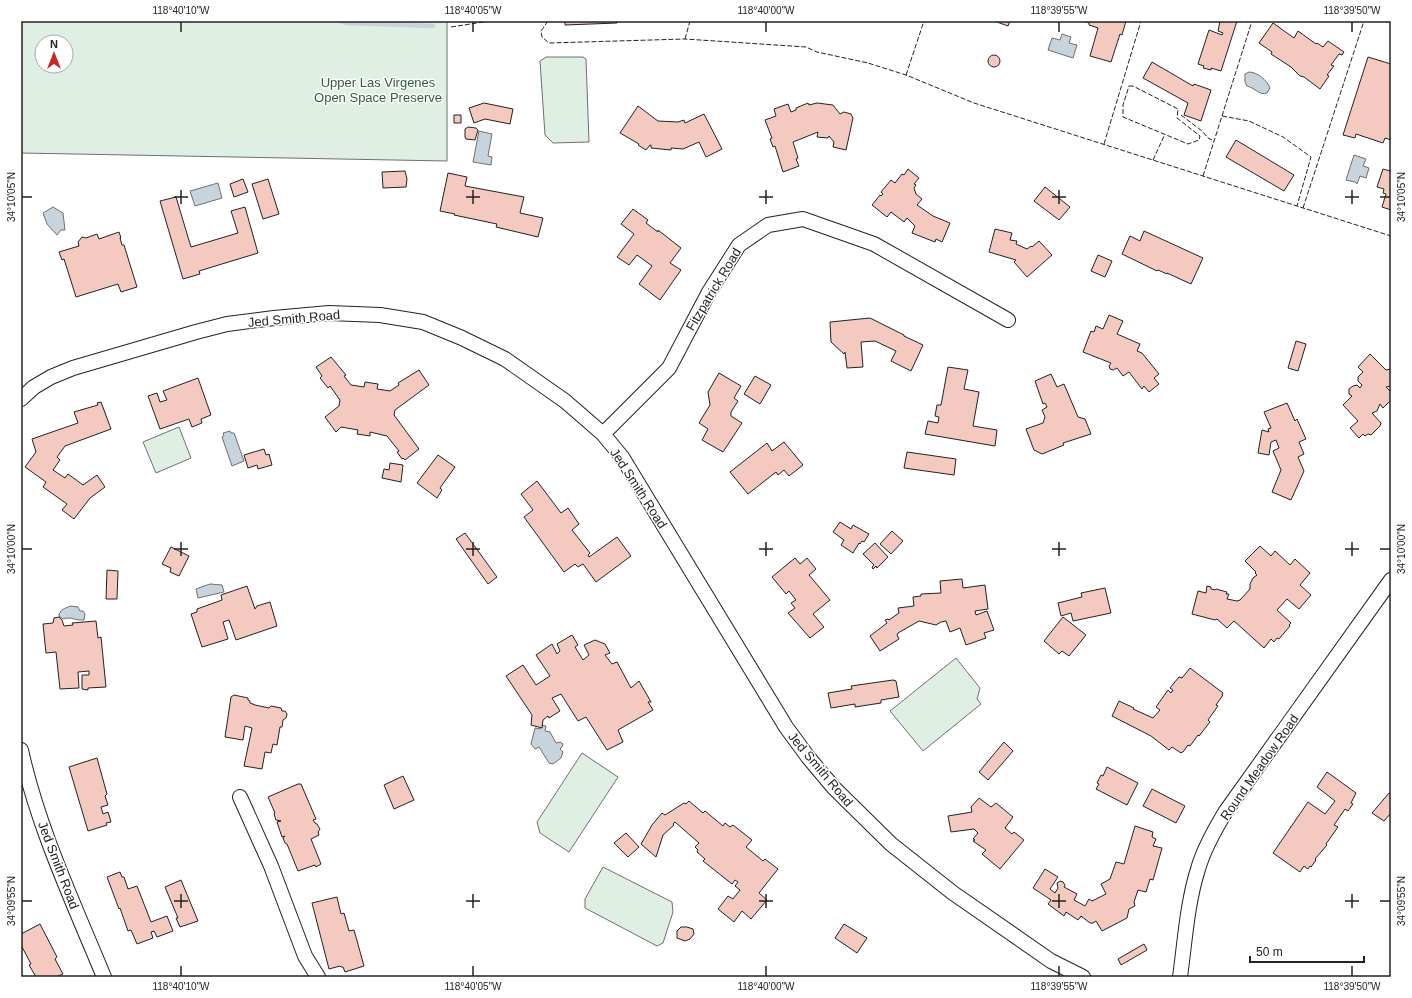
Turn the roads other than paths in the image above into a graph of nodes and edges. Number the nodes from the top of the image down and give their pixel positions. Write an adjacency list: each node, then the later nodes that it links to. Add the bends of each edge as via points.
1 (1008, 320): 3 (street, Fitzpatrick Road, via 874,244 803,219 768,225 738,245 668,368)
2 (21, 399): 3 (street, Jed Smith Road, via 34,387 73,368 227,324 329,313 380,315 423,322 505,360 565,401)
3 (603, 434): 10 (street, Jed Smith Road, via 622,457 786,727 834,788 891,844 952,893 1051,961)
4 (1391, 580): 11 (street, Round Meadow Road, via 1213,834 1198,868 1192,894)
5 (21, 750): 6 (street, Jed Smith Road)
6 (23, 767): 8 (street, Jed Smith Road, via 62,877)
7 (240, 797): 9 (street, via 271,866 305,956)
8 (104, 977)
9 (318, 977)
10 (1083, 977)
11 (1180, 977)

